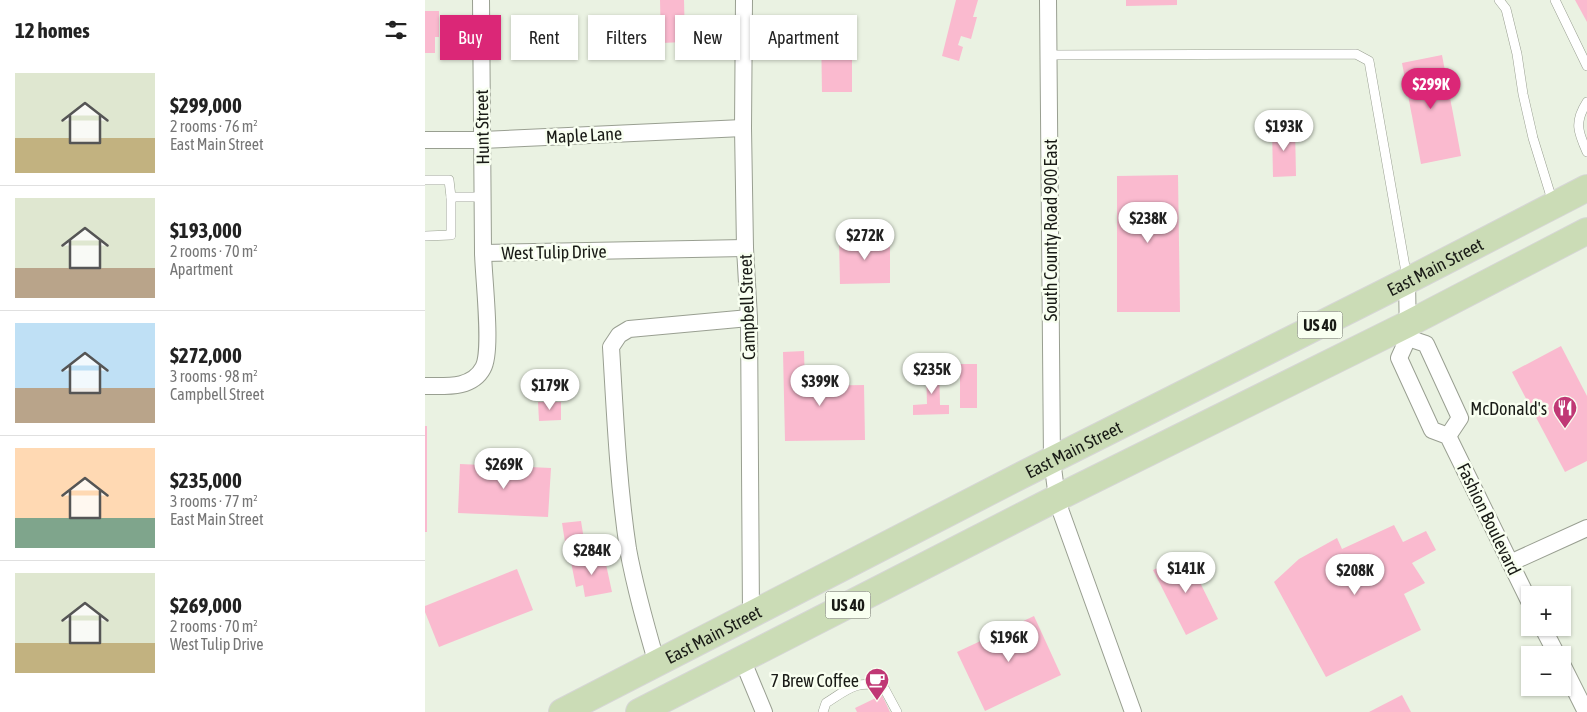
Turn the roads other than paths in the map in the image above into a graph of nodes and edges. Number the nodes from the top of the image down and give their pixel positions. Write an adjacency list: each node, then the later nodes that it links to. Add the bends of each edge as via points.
1 (481, 0): 11 (street, Hunt Street)
2 (744, 0): 9 (street, Campbell Street)
3 (1048, 0): 6 (street, South County Road 900 East)
4 (1499, 0): 17 (lane, via 1506,9 1533,138)
5 (1555, 0): 7 (lane)
6 (1048, 55): 22 (lane, via 1356,54 1369,61); 27 (street, South County Road 900 East)
7 (1587, 66)
8 (1587, 102): 12 (lane, via 1578,120 1578,130)
9 (743, 128): 11 (street, Maple Lane); 20 (street, Campbell Street)
10 (425, 140): 11 (street, Maple Lane)
11 (482, 140): 16 (street, Hunt Street)
12 (1587, 152)
13 (425, 180): 15 (lane, via 449,180)
14 (1587, 188): 17 (main road, East Main Street / US 40)
15 (451, 197): 16 (lane); 19 (lane, via 451,235)
16 (483, 197): 21 (street, Hunt Street)
17 (1554, 205): 22 (main road, East Main Street / US 40)
18 (1587, 231): 24 (main road, East Main Street / US 40)
19 (425, 236)
20 (745, 248): 21 (street, West Tulip Drive); 23 (street, Campbell Street)
21 (483, 253): 25 (street, West Tulip Drive, via 488,352 483,370 471,381 449,386)
22 (1407, 281): 24 (street); 27 (main road, East Main Street / US 40)
23 (749, 318): 32 (street, Campbell Street); 34 (street, via 629,329 619,335 611,347 618,460 629,549 637,596)
24 (1408, 331): 26 (street, Fashion Boulevard, via 1399,358 1432,430); 26 (street, via 1426,344 1460,418); 28 (main road, East Main Street / US 40)
25 (425, 386)
26 (1448, 436): 30 (street, Fashion Boulevard)
27 (1052, 460): 28 (street, South County Road 900 East); 32 (main road, East Main Street / US 40)
28 (1057, 498): 33 (main road, East Main Street / US 40); 42 (street, South County Road 900 East)
29 (1587, 528): 30 (street)
30 (1510, 564): 31 (street, Fashion Boulevard)
31 (1521, 586)
32 (751, 615): 34 (main road, East Main Street / US 40)
33 (742, 659): 38 (main road, East Main Street / US 40); 39 (street)
34 (657, 664): 37 (main road, East Main Street / US 40)
35 (1571, 682): 36 (street)
36 (1586, 711)
37 (562, 712)
38 (639, 712)
39 (764, 712)
40 (823, 712): 41 (lane, via 826,703 852,686 868,683 883,686)
41 (897, 712)
42 (1133, 712)

